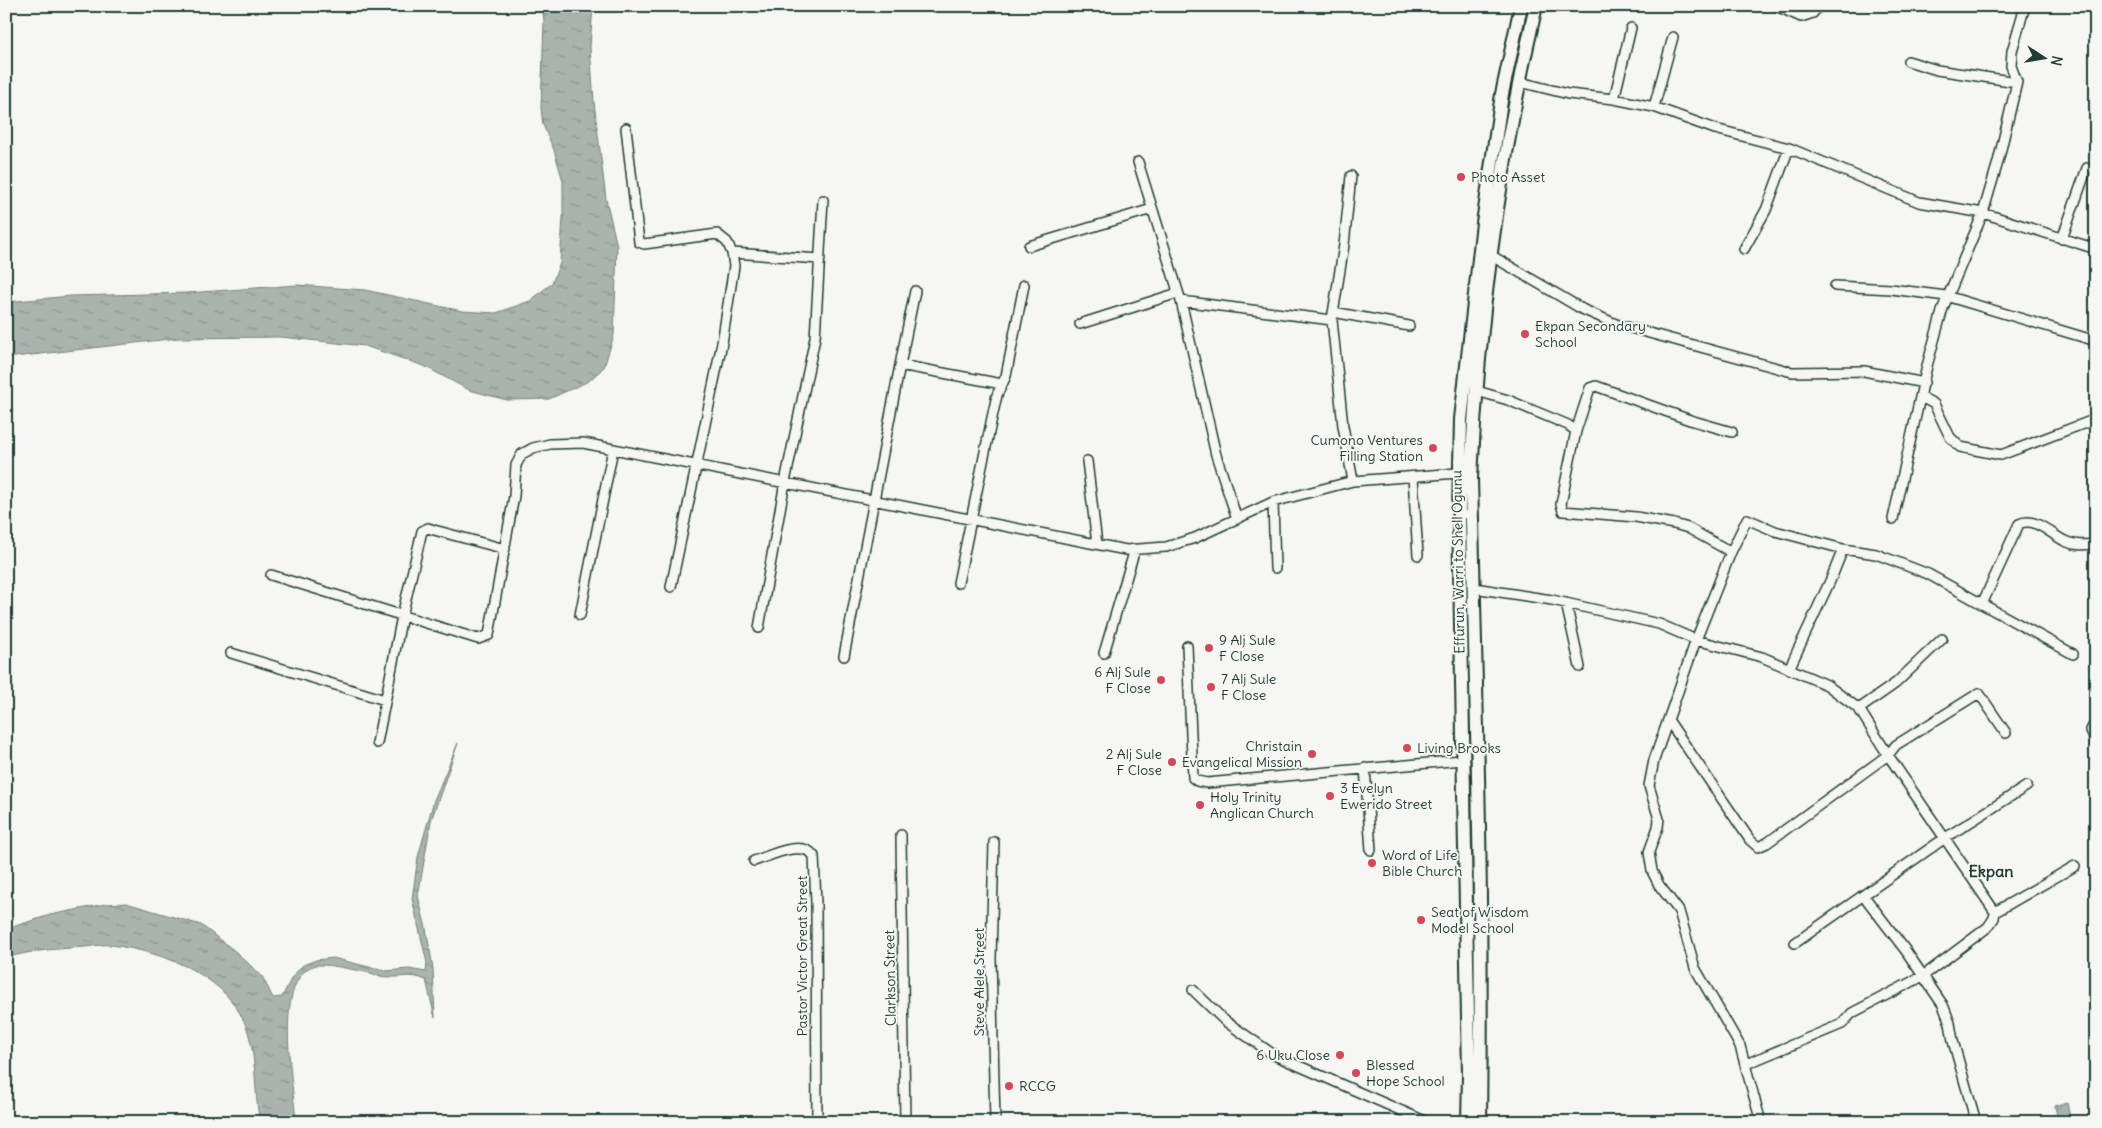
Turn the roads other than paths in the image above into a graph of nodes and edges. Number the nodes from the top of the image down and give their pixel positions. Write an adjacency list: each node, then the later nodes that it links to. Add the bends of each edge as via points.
1 (1521, 6): 48 (main road, Effurun, Warri to Shell Ogunu, via 1502,94 1483,224)
2 (1536, 6): 9 (main road, Effurun, Warri to Shell Ogunu)
3 (1776, 6): 4 (street, via 1801,17 1813,13)
4 (1818, 6)
5 (2025, 6): 10 (street, via 2012,51 2011,66)
6 (1631, 28): 11 (street)
7 (1673, 37): 12 (street)
8 (1908, 61): 10 (street, via 1937,70)
9 (1520, 82): 11 (street, via 1568,94); 26 (main road, Effurun, Warri to Shell Ogunu)
10 (2017, 82): 20 (street)
11 (1614, 99): 12 (street)
12 (1654, 107): 14 (street, via 1715,129)
13 (626, 128): 25 (street, via 639,242 717,234)
14 (1789, 148): 20 (street, via 1919,202); 23 (street, via 1766,210)
15 (1138, 162): 19 (street)
16 (2087, 168): 21 (street)
17 (1351, 176): 33 (street)
18 (823, 200): 27 (street)
19 (1152, 209): 22 (street); 32 (street)
20 (1983, 213): 21 (street); 31 (street)
21 (2062, 239): 24 (street)
22 (1029, 246)
23 (1744, 249)
24 (2096, 249)
25 (732, 253): 27 (street); 47 (street, via 734,266 722,343)
26 (1492, 256): 38 (street, via 1582,309 1616,324 1792,372 1864,371); 40 (main road, Effurun, Warri to Shell Ogunu)
27 (820, 259): 51 (street, via 815,338)
28 (1024, 285): 39 (street)
29 (1834, 286): 31 (street)
30 (915, 291): 37 (street)
31 (1946, 296): 36 (street); 38 (street)
32 (1179, 297): 33 (street); 34 (street); 54 (street, via 1216,455)
33 (1332, 316): 35 (street); 50 (street, via 1342,426)
34 (1080, 324)
35 (1409, 326)
36 (2096, 341)
37 (900, 365): 39 (street); 52 (street)
38 (1924, 383): 41 (street)
39 (1002, 384): 56 (street)
40 (1477, 391): 43 (street, via 1508,400); 68 (main road, Effurun, Warri to Shell Ogunu, via 1471,478)
41 (1921, 397): 42 (street, via 1934,404 1950,437 1960,447 2001,455); 55 (street)
42 (2096, 419)
43 (1576, 431): 44 (street, via 1590,388 1596,386); 62 (street, via 1561,504 1563,511 1636,517 1674,524 1688,528)
44 (1732, 432)
45 (613, 449): 47 (street); 59 (street, via 568,442 533,448 522,454 516,465); 71 (street)
46 (1087, 461): 57 (street)
47 (696, 464): 51 (street); 67 (street)
48 (1458, 473): 49 (street); 91 (main road, Effurun, Warri to Shell Ogunu)
49 (1413, 477): 50 (street); 63 (street)
50 (1353, 481): 53 (street)
51 (785, 482): 52 (street); 73 (street)
52 (873, 500): 56 (street); 80 (street)
53 (1273, 502): 54 (street); 64 (street)
54 (1237, 519): 61 (street, via 1166,547)
55 (1893, 519)
56 (971, 520): 57 (street); 66 (street)
57 (1097, 544): 61 (street)
58 (2096, 544): 70 (street, via 2075,545 2031,523 2019,524)
59 (505, 549): 72 (street, via 425,529 420,534); 72 (street, via 489,635 478,639)
60 (1843, 549): 62 (street, via 1775,531 1747,519); 70 (street, via 1876,554 1928,574); 82 (street)
61 (1135, 550): 78 (street)
62 (1731, 552): 75 (street)
63 (1418, 555)
64 (1275, 568)
65 (271, 575): 72 (street)
66 (958, 583)
67 (672, 587)
68 (1474, 588): 69 (street); 95 (main road, Effurun, Warri to Shell Ogunu)
69 (1566, 603): 75 (street, via 1659,624); 81 (street)
70 (1982, 604): 79 (street)
71 (580, 615)
72 (402, 616): 83 (street)
73 (759, 628)
74 (1942, 639): 84 (street, via 1896,683)
75 (1696, 640): 82 (street, via 1762,657); 85 (street)
76 (1187, 646): 92 (street, via 1193,778 1197,781 1207,783)
77 (231, 653): 83 (street)
78 (1104, 653)
79 (2072, 654)
80 (844, 656)
81 (1580, 667)
82 (1789, 669): 84 (street, via 1827,685)
83 (385, 700): 88 (street)
84 (1859, 709): 90 (street)
85 (1668, 720): 90 (street, via 1750,840 1758,846 1768,843); 107 (street, via 1649,786 1659,819 1649,852 1650,863 1660,885 1679,911 1695,968 1740,1046)
86 (2096, 721): 89 (street, via 2091,730)
87 (2006, 733): 90 (street, via 1979,693 1896,745)
88 (377, 743)
89 (2096, 745)
90 (1888, 756): 97 (street)
91 (1462, 760): 92 (street); 94 (main road, Effurun, Warri to Shell Ogunu)
92 (1365, 768): 99 (street)
93 (2027, 786): 97 (street)
94 (1463, 801): 95 (main road); 112 (main road, Effurun, Warri to Shell Ogunu)
95 (1478, 801): 113 (main road, Effurun, Warri to Shell Ogunu)
96 (902, 835): 109 (street, Clarkson Street)
97 (1945, 838): 102 (street); 103 (street)
98 (994, 842): 110 (street, Steve Alele Street, via 991,958)
99 (1371, 850)
100 (754, 861): 108 (street, Pastor Victor Great Street, via 804,848 814,856)
101 (2075, 866): 103 (street)
102 (1864, 896): 104 (street); 105 (street)
103 (1994, 912): 105 (street, via 1988,927)
104 (1795, 943)
105 (1923, 976): 107 (street, via 1852,1013 1842,1024); 115 (street, via 1943,1005 1950,1023)
106 (1193, 990): 111 (street, via 1225,1021 1274,1055)
107 (1746, 1064): 114 (street)
108 (817, 1122)
109 (905, 1122)
110 (994, 1122)
111 (1427, 1122)
112 (1468, 1122)
113 (1480, 1122)
114 (1761, 1122)
115 (1976, 1122)

